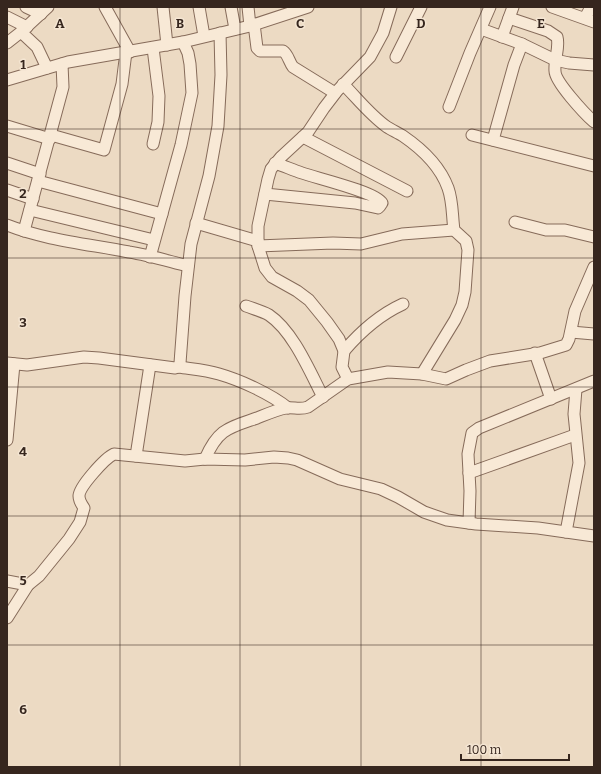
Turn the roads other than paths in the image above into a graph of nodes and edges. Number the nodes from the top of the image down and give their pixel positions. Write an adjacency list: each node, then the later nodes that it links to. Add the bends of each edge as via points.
1 (26, 7): 14 (street)
2 (105, 7): 30 (street)
3 (163, 7): 28 (street)
4 (199, 7): 23 (street)
5 (231, 7): 20 (street)
6 (248, 7): 18 (street)
7 (305, 7): 18 (street)
8 (391, 7): 37 (street, via 383,34 370,57)
9 (421, 7): 31 (street)
10 (490, 7): 21 (street)
11 (513, 7): 16 (street)
12 (552, 7): 17 (street)
13 (591, 7): 17 (street)
14 (44, 10): 19 (street)
15 (7, 17): 19 (street)
16 (509, 18): 24 (street); 32 (street, via 556,35 558,43)
17 (590, 20)
18 (252, 25): 20 (street); 38 (street, via 260,51 283,51 293,67)
19 (24, 29): 26 (street); 35 (street)
20 (235, 29): 22 (street)
21 (481, 29): 24 (street); 39 (street)
22 (220, 33): 23 (street); 57 (street, via 218,126 209,176)
23 (204, 36): 25 (street)
24 (502, 37): 27 (street)
25 (183, 42): 28 (street); 55 (street, via 190,64 192,93)
26 (7, 43)
27 (522, 44): 32 (street); 45 (street)
28 (167, 45): 29 (street)
29 (153, 48): 30 (street); 46 (street, via 159,96)
30 (128, 52): 33 (street); 43 (street, via 104,150)
31 (396, 57)
32 (555, 60): 34 (street); 40 (street, via 556,77)
33 (62, 64): 35 (street); 43 (street, via 63,87)
34 (594, 65)
35 (48, 68): 36 (street)
36 (7, 80)
37 (343, 84): 38 (street); 59 (street, via 369,111 430,158 448,187)
38 (335, 93): 44 (street)
39 (449, 107)
40 (594, 122)
41 (7, 126): 43 (street)
42 (472, 136): 45 (street)
43 (50, 137): 50 (street)
44 (302, 137): 48 (street); 52 (street)
45 (493, 140): 49 (street)
46 (154, 144)
47 (7, 163): 50 (street)
48 (276, 163): 53 (street, via 271,169); 53 (street, via 356,189 379,199 382,203 378,208 355,203)
49 (594, 166)
50 (39, 178): 54 (street); 55 (street)
51 (7, 190): 54 (street)
52 (407, 191)
53 (265, 194): 63 (street, via 258,226)
54 (32, 204): 60 (street); 62 (street)
55 (162, 214): 62 (street)
56 (515, 222): 61 (street, via 546,230 577,232)
57 (196, 223): 63 (street); 65 (street)
58 (7, 225): 60 (street)
59 (454, 230): 63 (street, via 402,234 360,244); 76 (street, via 466,241 468,250 465,292 455,320)
60 (24, 231): 64 (street)
61 (594, 237)
62 (154, 240): 64 (street)
63 (258, 243): 71 (street, via 268,274 308,300 327,322)
64 (150, 257): 65 (street)
65 (188, 266): 75 (street)
66 (594, 267): 69 (street, via 575,311)
67 (403, 304): 71 (street, via 376,319)
68 (246, 306): 80 (street, via 269,315 283,328 301,355)
69 (571, 332): 70 (street); 72 (street, via 566,345)
70 (594, 334)
71 (344, 351): 77 (street, via 342,367)
72 (535, 353): 76 (street, via 490,361 449,378 442,379); 81 (street)
73 (10, 364): 74 (street, via 36,364 84,357); 84 (street)
74 (150, 365): 75 (street); 85 (street)
75 (179, 367): 82 (street, via 228,377 274,398)
76 (422, 374): 77 (street, via 388,372)
77 (348, 379): 80 (street)
78 (594, 381): 79 (street)
79 (576, 389): 81 (street); 83 (street)
80 (323, 397): 82 (street, via 304,408)
81 (551, 399): 87 (street, via 475,430 470,437 468,448)
82 (288, 408): 86 (street, via 225,430 217,436)
83 (575, 435): 87 (street); 89 (street, via 579,463)
84 (7, 440)
85 (136, 456): 86 (street, via 167,460); 92 (street, via 114,454 98,467 80,493 84,508 80,522 39,576)
86 (204, 459): 88 (street, via 288,458 348,482 381,489 439,518)
87 (469, 473): 88 (street)
88 (469, 523): 89 (street)
89 (566, 532): 90 (street)
90 (594, 536)
91 (7, 581): 92 (street)
92 (28, 585): 93 (street)
93 (7, 618)

